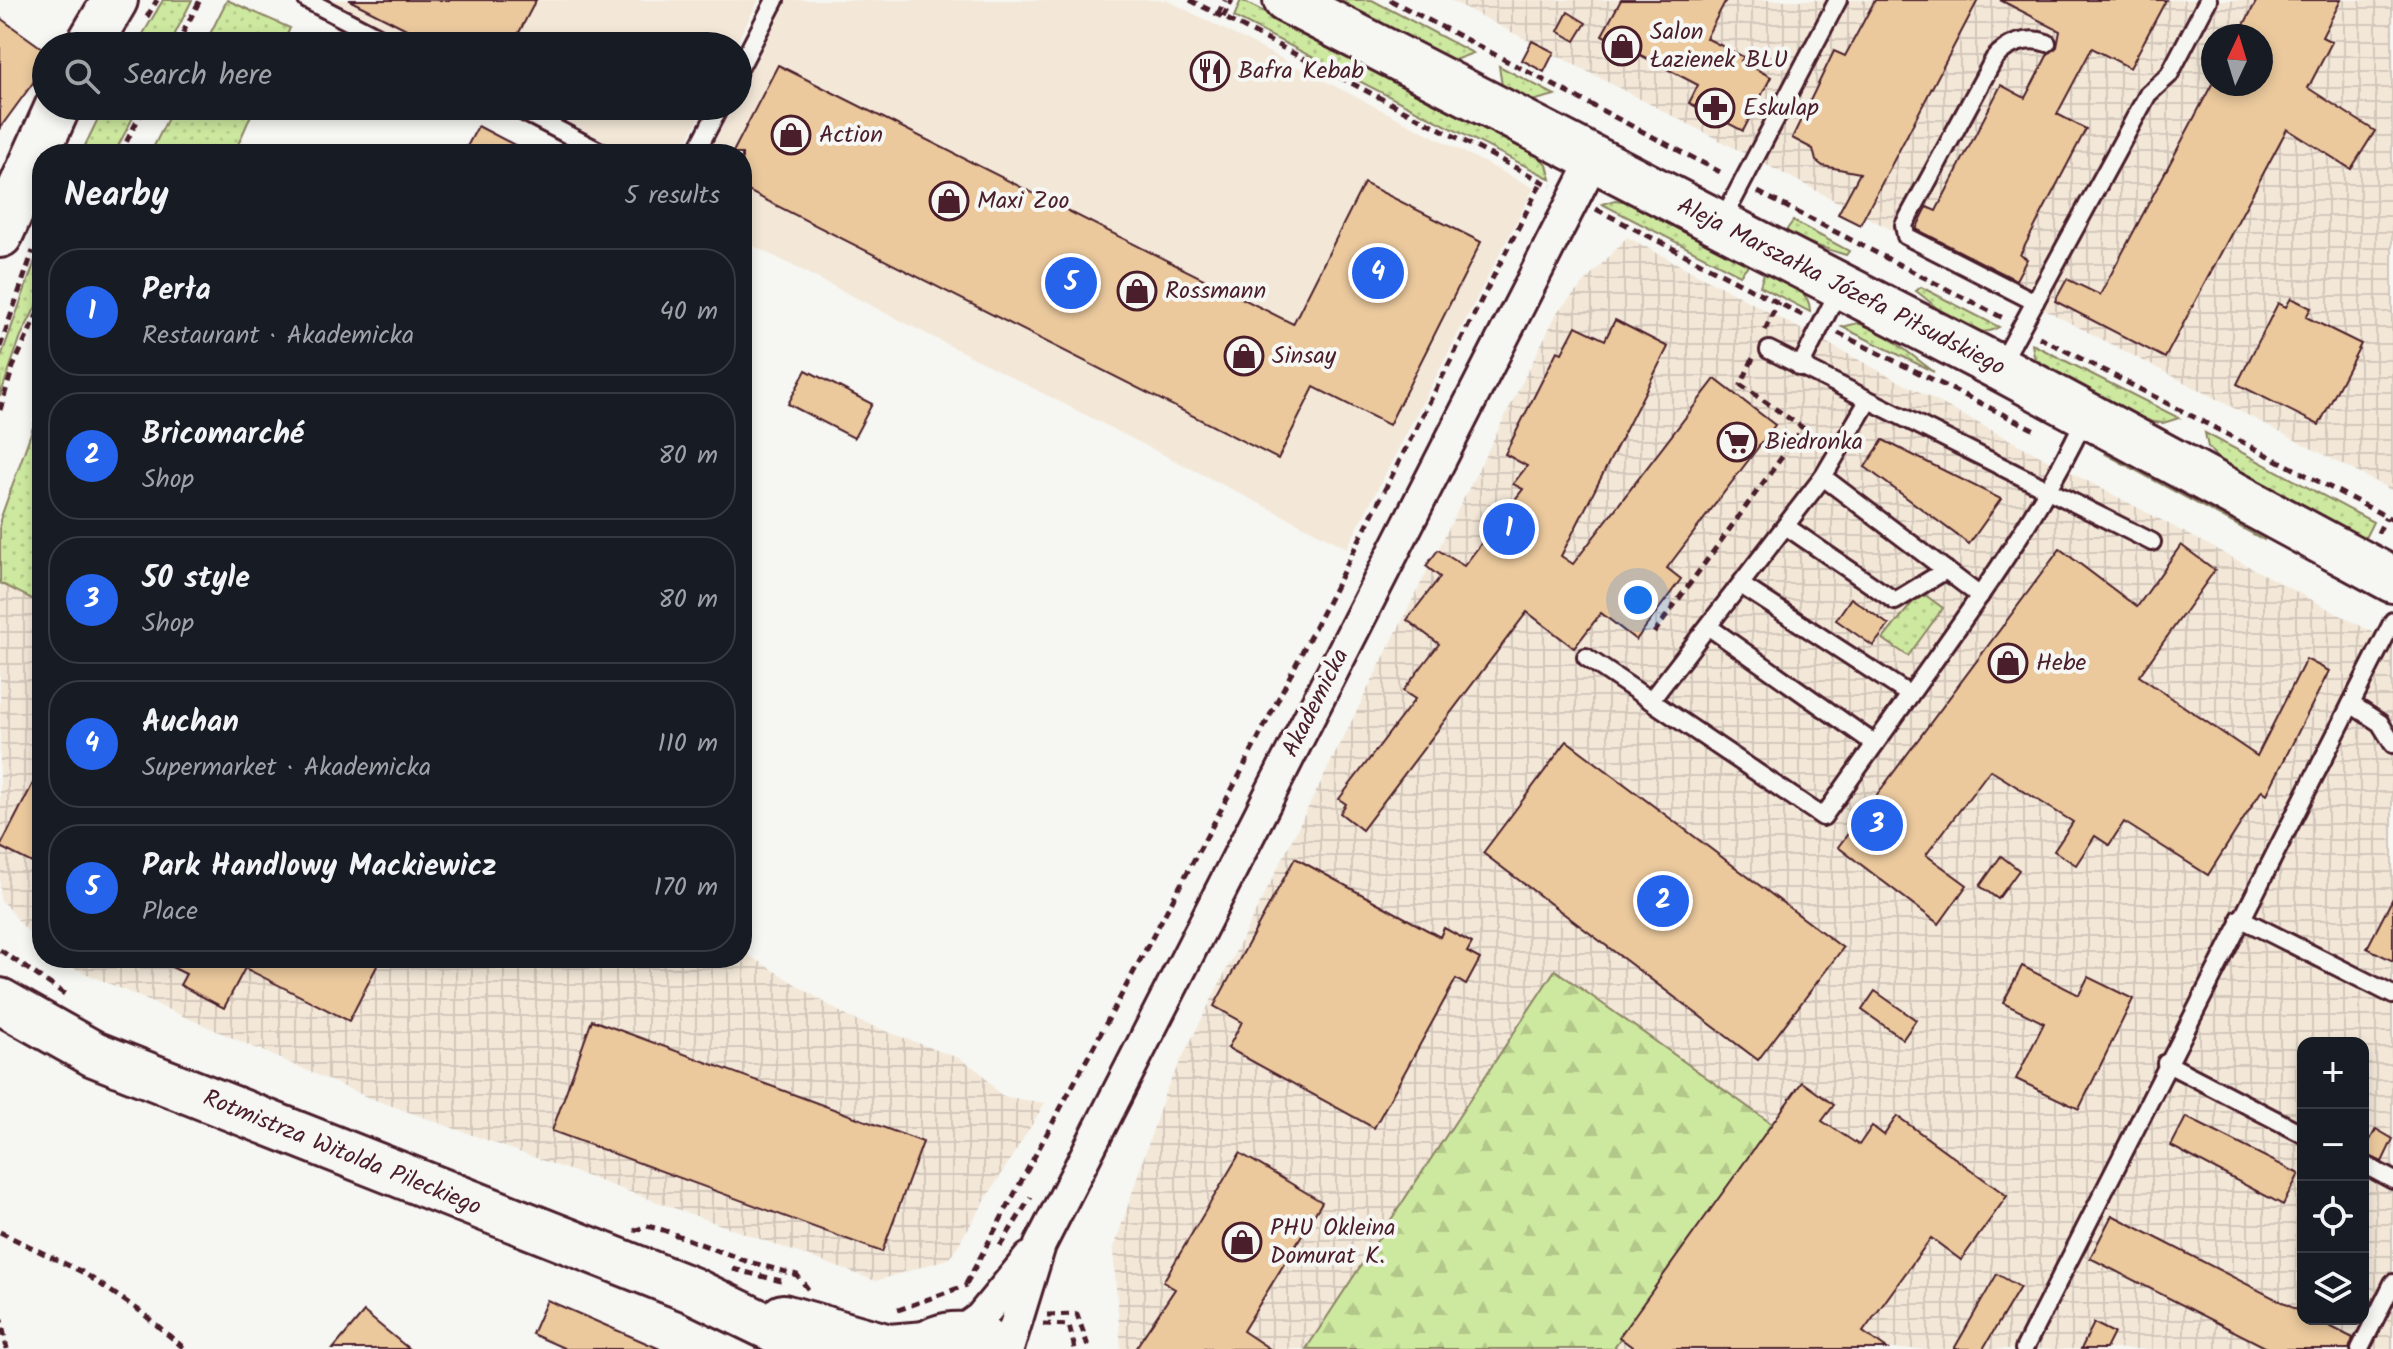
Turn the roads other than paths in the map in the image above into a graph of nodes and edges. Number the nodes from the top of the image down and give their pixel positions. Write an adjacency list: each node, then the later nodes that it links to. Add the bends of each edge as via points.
1 (115, 0): 7 (street)
2 (307, 0): 8 (lane)
3 (775, 0): 10 (lane)
4 (1286, 0): 17 (street, Aleja Marszałka Józefa Piłsudskiego)
5 (1838, 0): 19 (lane)
6 (2208, 0): 22 (lane, via 2169,75 2148,94)
7 (96, 32)
8 (369, 32)
9 (2047, 43): 22 (lane, via 2025,41 1994,59 1903,232)
10 (752, 44)
11 (53, 120): 14 (street)
12 (539, 120): 15 (lane)
13 (713, 120): 16 (lane)
14 (46, 144)
15 (586, 144)
16 (700, 144)
17 (1584, 180): 19 (street, Aleja Marszałka Józefa Piłsudskiego); 51 (street, Akademicka)
18 (32, 191): 20 (street)
19 (1720, 225): 21 (street, Aleja Marszałka Józefa Piłsudskiego)
20 (17, 241)
21 (1841, 286): 24 (lane); 25 (street, Aleja Marszałka Józefa Piłsudskiego)
22 (2035, 302): 25 (lane)
23 (1769, 350): 24 (lane)
24 (1800, 367): 26 (lane)
25 (2000, 368): 27 (street, Aleja Marszałka Józefa Piłsudskiego)
26 (1868, 401): 28 (lane); 29 (lane)
27 (2079, 430): 29 (lane); 33 (street, Aleja Marszałka Józefa Piłsudskiego)
28 (1823, 477): 30 (lane); 32 (lane)
29 (2047, 491): 31 (lane); 35 (lane)
30 (1787, 527): 32 (lane, via 1895,601); 34 (lane)
31 (2152, 542)
32 (1946, 570): 35 (lane)
33 (2393, 580)
34 (1741, 585): 37 (lane); 39 (lane)
35 (1980, 596): 39 (lane)
36 (2393, 621): 41 (lane)
37 (1709, 627): 40 (lane); 42 (lane)
38 (1586, 657): 40 (lane)
39 (1910, 695): 42 (lane)
40 (1651, 700): 42 (lane, via 1823,817)
41 (2351, 704): 43 (lane, via 2380,723); 44 (lane)
42 (1875, 744)
43 (2393, 744)
44 (2240, 918): 45 (lane); 47 (lane)
45 (2393, 995)
46 (0, 1001): 53 (street, Rotmistrza Witolda Pileckiego, via 94,1054)
47 (2166, 1063): 48 (lane); 57 (lane)
48 (2297, 1131)
49 (2369, 1167): 50 (lane)
50 (2393, 1180)
51 (1040, 1245): 54 (street, Akademicka); 55 (street, Akademicka, via 980,1318)
52 (2393, 1283): 58 (lane)
53 (692, 1290): 55 (street, Rotmistrza Witolda Pileckiego, via 889,1347); 56 (street, Rotmistrza Witolda Pileckiego)
54 (1007, 1340): 55 (street)
55 (934, 1342)
56 (814, 1349)
57 (2024, 1349)
58 (2360, 1349)

